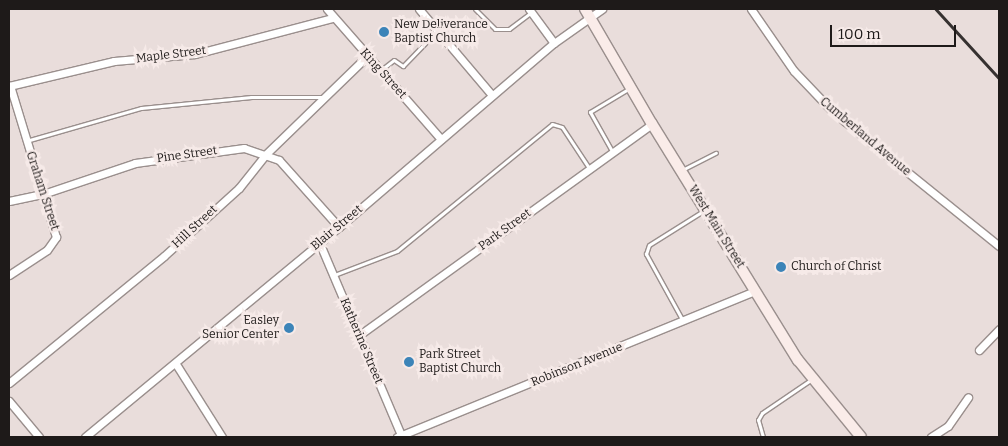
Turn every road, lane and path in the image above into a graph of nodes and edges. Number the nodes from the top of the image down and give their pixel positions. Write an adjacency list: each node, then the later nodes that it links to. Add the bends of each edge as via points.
1 (327, 9): 8 (street, King Street)
2 (418, 9): 16 (street)
3 (475, 9): 7 (lane, via 495,29 509,29)
4 (585, 9): 9 (main road, West Main Street)
5 (602, 9): 9 (street)
6 (751, 9): 31 (street, Cumberland Avenue, via 789,64 833,112)
7 (530, 10): 10 (street)
8 (332, 18): 12 (street, King Street); 14 (street, Maple Street, via 195,54 114,61)
9 (589, 19): 10 (street, Blair Street); 15 (main road, West Main Street)
10 (554, 42): 16 (street, Blair Street)
11 (425, 43): 13 (lane, via 403,66 394,60)
12 (367, 56): 13 (street, King Street); 17 (street, Hill Street)
13 (380, 70): 19 (street, King Street)
14 (9, 86): 20 (street, Graham Street)
15 (631, 87): 18 (main road, West Main Street); 21 (lane, via 590,112)
16 (492, 95): 19 (street, Blair Street)
17 (326, 97): 20 (lane, via 280,95 141,108); 23 (street, Hill Street)
18 (652, 124): 21 (street, Park Street); 25 (main road, West Main Street)
19 (441, 139): 29 (street, Blair Street)
20 (26, 142): 26 (street, Graham Street)
21 (612, 151): 24 (street, Park Street)
22 (716, 153): 25 (lane)
23 (266, 154): 26 (street, Pine Street, via 244,148 178,155 135,163); 29 (street, Pine Street, via 279,160); 41 (street, Hill Street, via 238,188 164,256)
24 (589, 168): 33 (lane, via 562,127 552,124 397,250); 37 (street, Park Street)
25 (682, 170): 28 (main road, West Main Street)
26 (43, 194): 27 (street, Pine Street); 32 (street, Graham Street, via 54,225 54,243)
27 (9, 201)
28 (705, 210): 34 (main road, West Main Street); 35 (lane, via 649,245 646,254)
29 (339, 227): 30 (street, Blair Street)
30 (320, 244): 33 (street, Katherine Street); 39 (street, Blair Street)
31 (999, 246)
32 (9, 275)
33 (333, 275): 37 (street, Katherine Street)
34 (756, 291): 35 (street, Robinson Avenue); 40 (main road, West Main Street)
35 (683, 322): 44 (street, Robinson Avenue)
36 (999, 328): 38 (street)
37 (358, 336): 44 (street, Katherine Street)
38 (979, 350)
39 (176, 364): 46 (street, Blair Street); 47 (street)
40 (812, 378): 48 (lane, via 762,413 758,420); 49 (main road, West Main Street)
41 (9, 383)
42 (968, 397): 50 (street, via 948,426)
43 (9, 401): 45 (street)
44 (400, 436)
45 (39, 437)
46 (85, 437)
47 (222, 437)
48 (763, 437)
49 (861, 437)
50 (931, 437)

